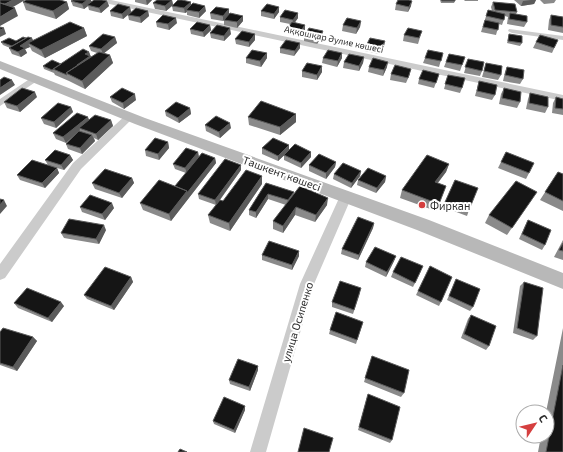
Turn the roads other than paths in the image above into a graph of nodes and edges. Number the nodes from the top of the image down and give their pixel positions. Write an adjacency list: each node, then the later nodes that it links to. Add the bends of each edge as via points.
1 (100, 0): 6 (street, Аққошқар Әулие көшесі)
2 (512, 31): 3 (street)
3 (563, 38)
4 (0, 65): 5 (main road, Ташкент көшесі)
5 (34, 79): 7 (street); 8 (main road, Ташкент көшесі)
6 (563, 98)
7 (0, 103)
8 (129, 117): 9 (main road, Ташкент көшесі); 10 (street, via 77,166)
9 (346, 196): 11 (main road, Ташкент көшесі); 12 (street, улица Осипенко, via 307,284)
10 (0, 274)
11 (563, 281)
12 (258, 452)

